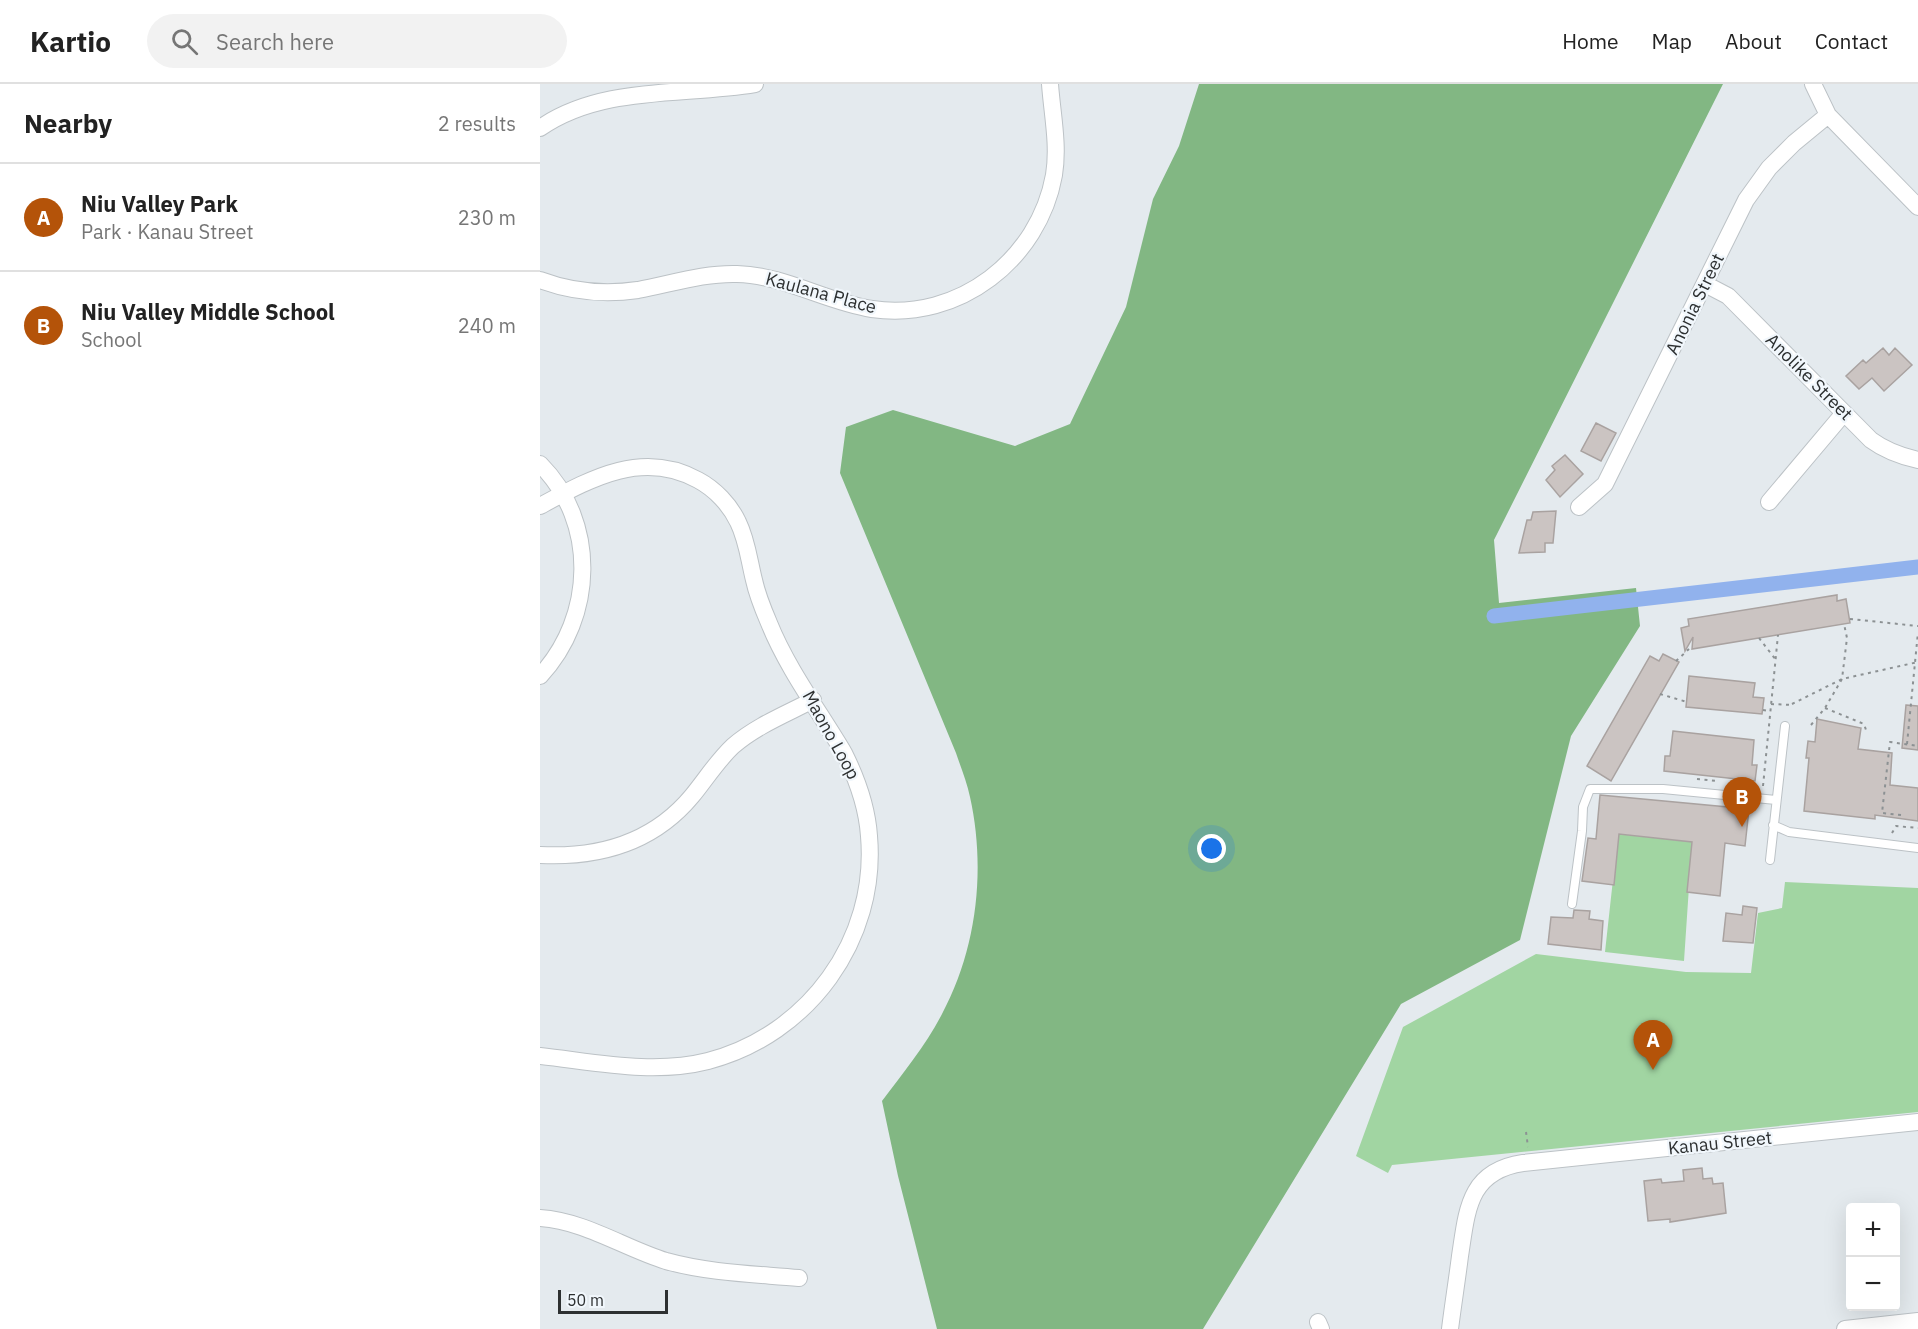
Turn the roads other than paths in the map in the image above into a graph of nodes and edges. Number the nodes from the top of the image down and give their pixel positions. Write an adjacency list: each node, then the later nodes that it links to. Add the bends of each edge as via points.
1 (755, 84): 5 (street, via 607,100 572,110)
2 (1050, 84): 7 (street, Kaulana Place, via 1055,163 1051,190 1038,223 1006,266 977,288 945,302 911,310 876,310 771,279 739,274 707,275 611,293 582,292)
3 (1813, 84): 4 (street)
4 (1828, 115): 6 (street); 8 (street, Anonia Street, via 1769,168 1746,200)
5 (540, 128)
6 (1918, 207)
7 (540, 280)
8 (1705, 284): 9 (street, Anolike Street, via 1728,296); 15 (street, Anonia Street, via 1605,484)
9 (1844, 413): 10 (street, Anolike Street, via 1882,448); 13 (street)
10 (1918, 460)
11 (540, 464): 12 (street)
12 (563, 494): 14 (street, Maono Loop); 16 (street, via 580,539 582,590 567,639); 17 (street, Maono Loop, via 618,470 646,466 688,475 713,490 738,522 771,628)
13 (1769, 502)
14 (540, 506)
15 (1579, 507)
16 (540, 676)
17 (813, 700): 22 (street, via 735,745 683,807 648,833 598,852); 25 (street, Maono Loop, via 854,772 869,835 865,899 852,940 818,994 786,1024 748,1047 707,1062 663,1068)
18 (1785, 726): 19 (lane)
19 (1776, 800): 20 (lane); 24 (lane, via 1663,789 1590,789 1583,807)
20 (1773, 825): 21 (lane, via 1789,832); 23 (lane)
21 (1918, 848)
22 (540, 855)
23 (1770, 860)
24 (1572, 904)
25 (540, 1056)
26 (1918, 1122): 30 (street, Kanau Street, via 1508,1166 1493,1173 1471,1197)
27 (540, 1218): 28 (street, via 566,1222 685,1265)
28 (799, 1278)
29 (1918, 1321): 31 (street)
30 (1450, 1329)
31 (1845, 1329)

